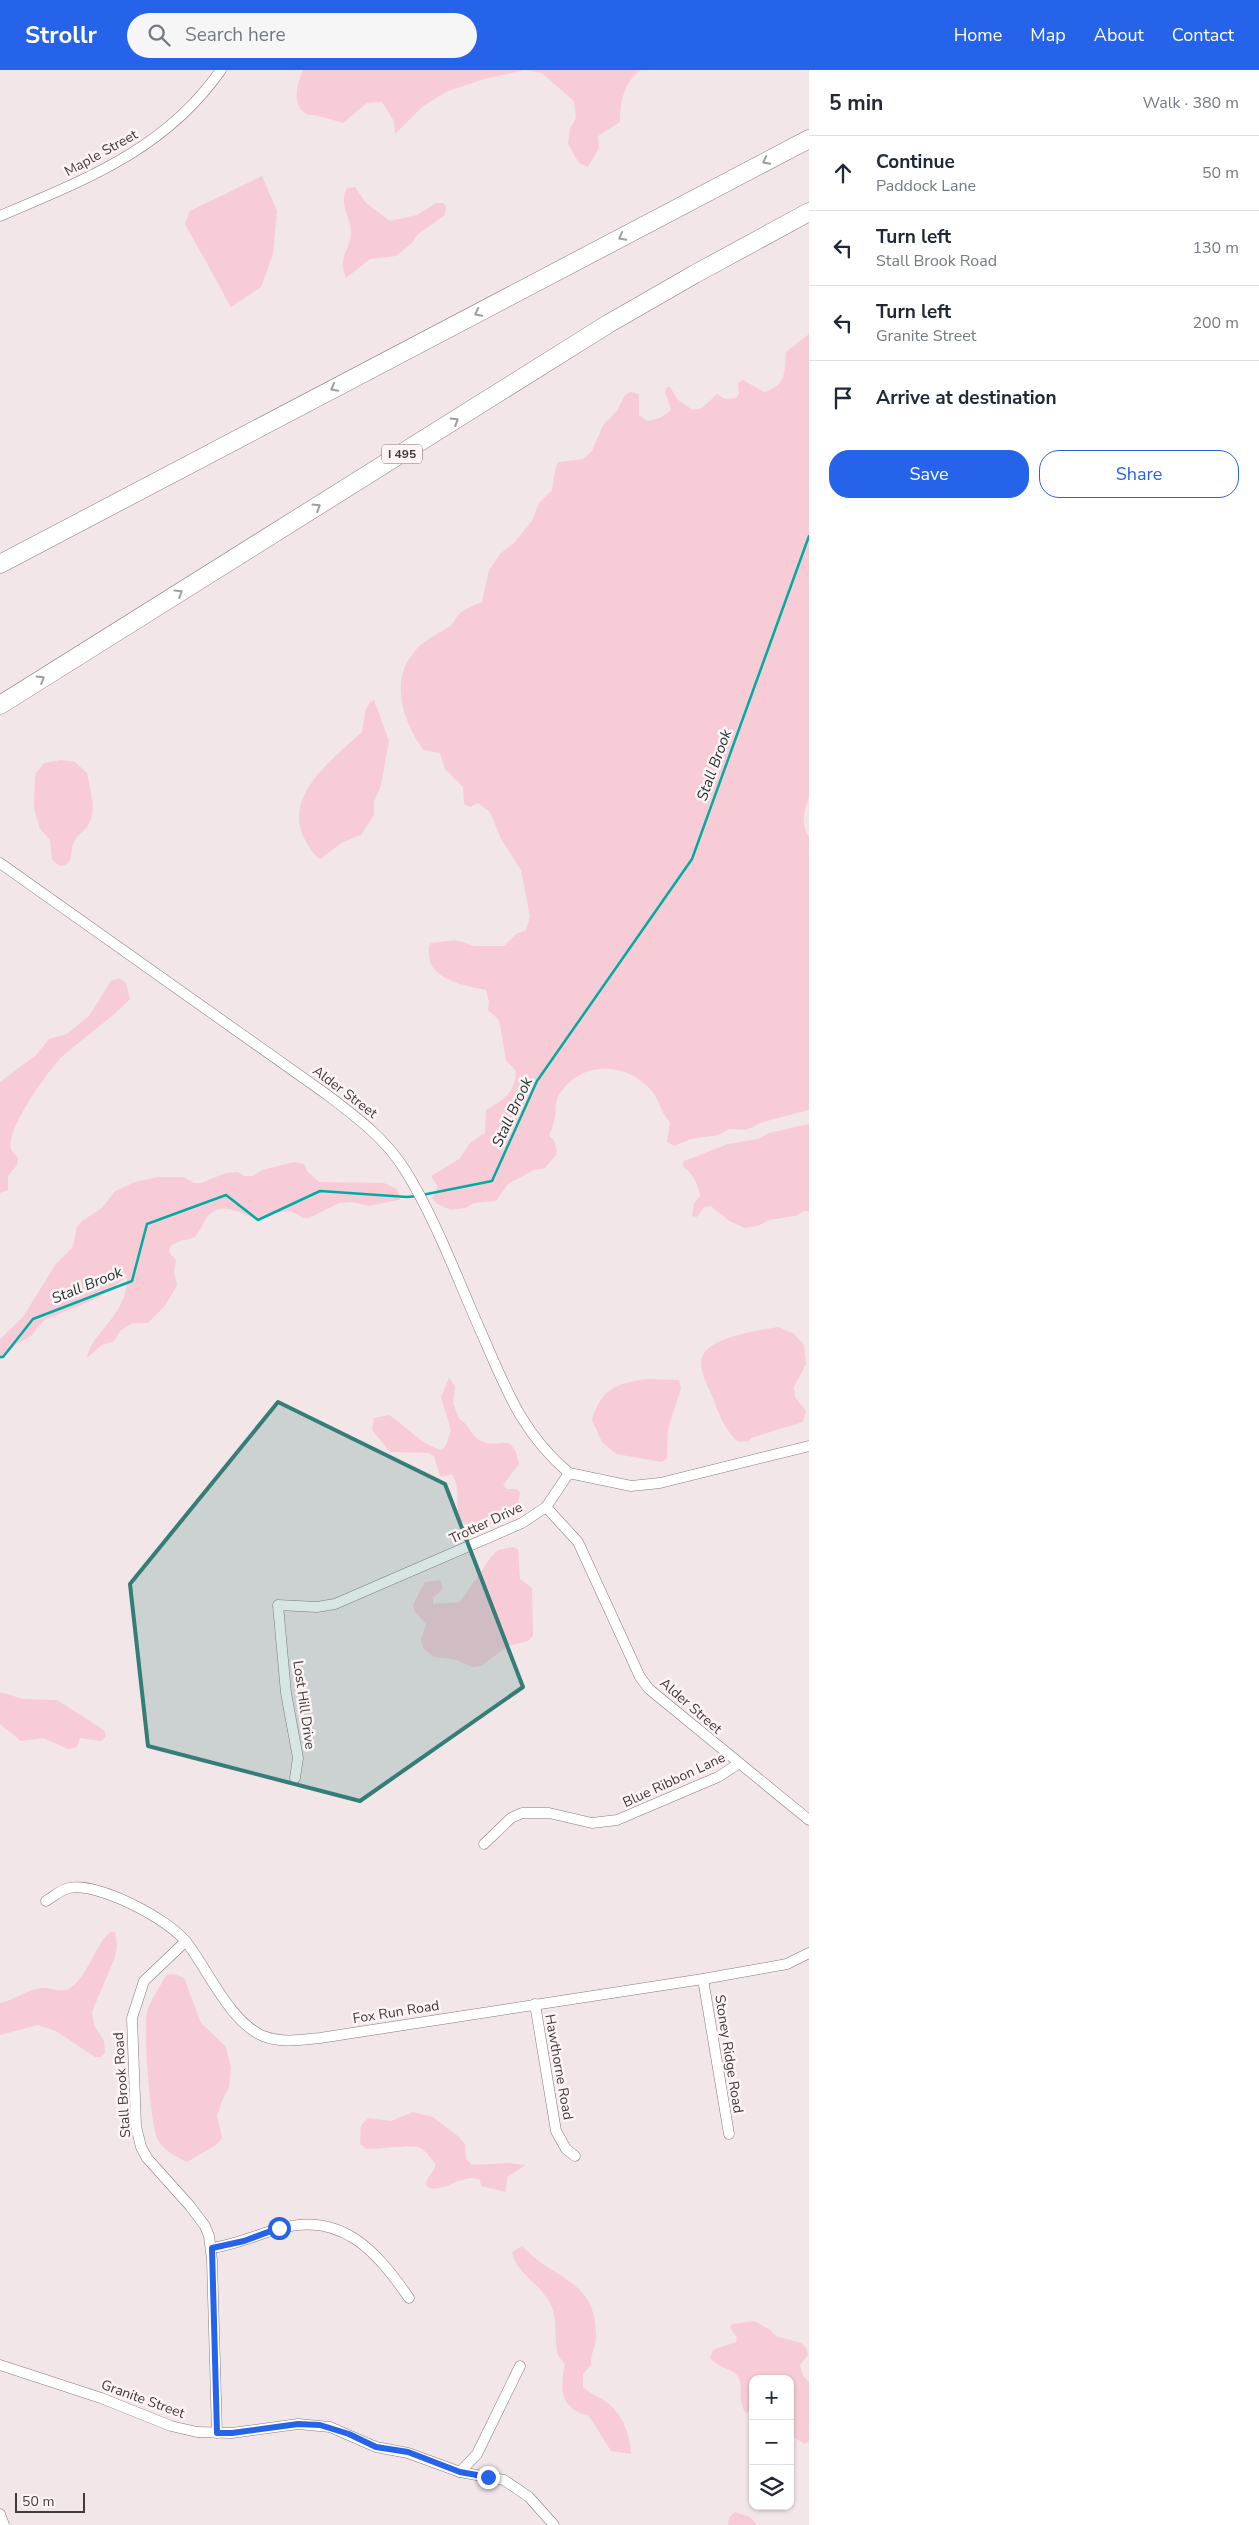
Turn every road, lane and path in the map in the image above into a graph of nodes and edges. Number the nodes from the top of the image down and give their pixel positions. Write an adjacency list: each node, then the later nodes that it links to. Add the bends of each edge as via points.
1 (220, 70): 4 (street, Maple Street, via 198,101 140,150 95,174)
2 (809, 139): 5 (highway, one-way to 5)
3 (809, 212): 6 (highway, I 495, one-way to 3, via 601,329)
4 (0, 216)
5 (0, 564)
6 (0, 705)
7 (0, 863): 9 (street, Alder Street, via 364,1124 404,1168 423,1203 509,1397 530,1434)
8 (809, 1446): 9 (street, via 660,1483 631,1486)
9 (570, 1473): 10 (street, Trotter Drive)
10 (546, 1507): 11 (street, Trotter Drive, via 522,1523 335,1604); 12 (street, Alder Street, via 578,1542 640,1677 671,1709)
11 (278, 1606): 13 (street, Lost Hill Drive, via 286,1693 298,1758)
12 (738, 1764): 14 (street, Alder Street); 15 (street, Blue Ribbon Lane, via 718,1777 616,1820 592,1823 549,1813 522,1813 511,1818)
13 (294, 1778)
14 (809, 1820)
15 (484, 1844)
16 (46, 1901): 17 (street, Fox Run Road, via 69,1888 98,1892 152,1916)
17 (186, 1941): 20 (street, Fox Run Road, via 240,2018 262,2036 276,2039 320,2038); 23 (street, Stall Brook Road, via 144,1981 132,2018 136,2126 147,2158 198,2215)
18 (809, 1953): 19 (street, Fox Run Road, via 781,1965)
19 (703, 1979): 20 (street, Fox Run Road); 21 (street, Stoney Ridge Road)
20 (535, 2004): 22 (street, Hawthorne Road, via 556,2131 566,2149)
21 (729, 2134)
22 (575, 2156)
23 (212, 2248): 24 (street, via 295,2225 324,2226 349,2235 371,2250 388,2267); 27 (street, Stall Brook Road)
24 (409, 2298)
25 (0, 2365): 27 (street, Granite Street, via 101,2398 172,2426)
26 (520, 2366): 28 (street, via 477,2454)
27 (217, 2433): 28 (street, Granite Street, via 298,2424 320,2425 376,2447 408,2452)
28 (460, 2472): 31 (street, Granite Street, via 512,2484 529,2497)
29 (0, 2514): 30 (street)
30 (4, 2525)
31 (554, 2525)

